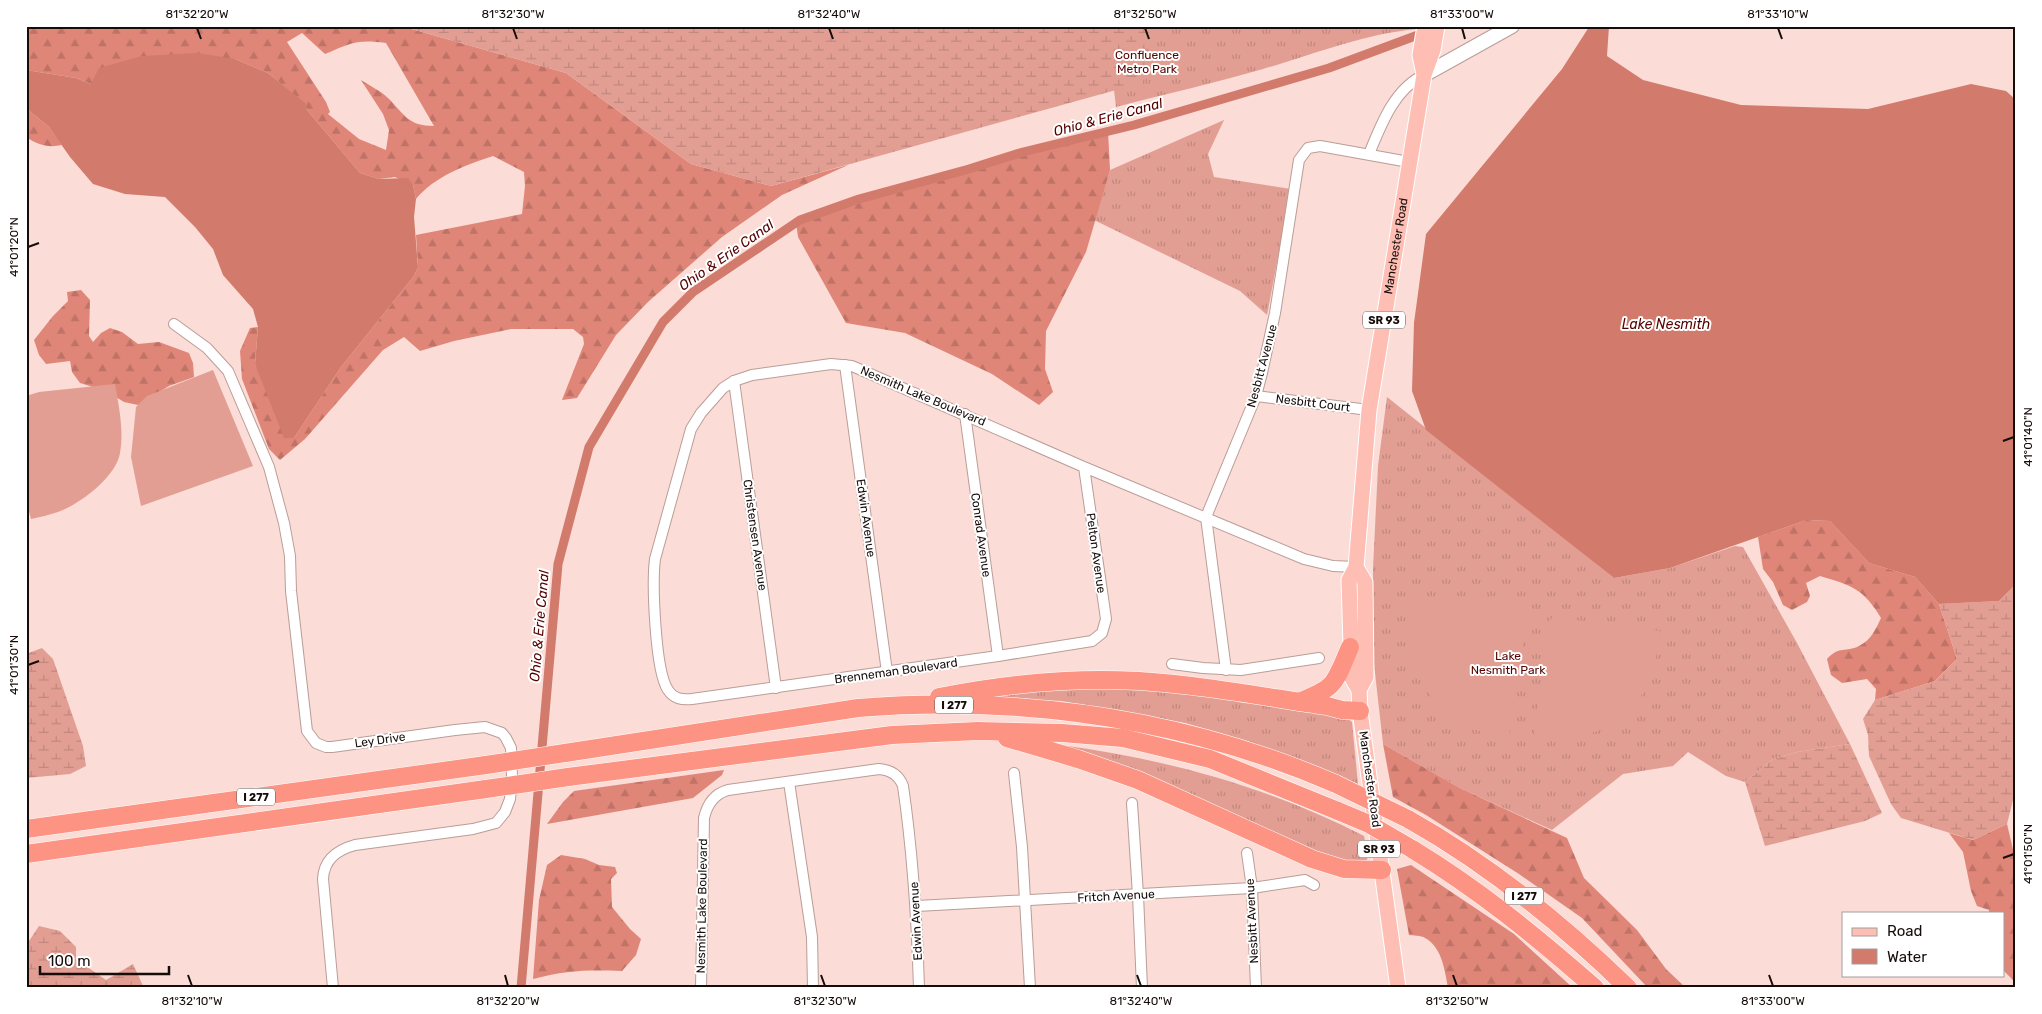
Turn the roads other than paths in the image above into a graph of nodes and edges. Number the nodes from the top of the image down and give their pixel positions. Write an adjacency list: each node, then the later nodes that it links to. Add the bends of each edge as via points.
1 (1425, 26): 4 (main road, Manchester Road / SR 93)
2 (1437, 26): 4 (main road, Manchester Road / SR 93)
3 (1512, 26): 5 (street)
4 (1427, 53): 5 (main road, Manchester Road / SR 93)
5 (1424, 75): 6 (street, via 1402,90); 7 (main road, Manchester Road / SR 93)
6 (1369, 154): 7 (street, Nesbitt Avenue); 11 (street, Nesbitt Avenue, via 1314,146 1299,160 1275,313)
7 (1409, 162): 12 (main road, Manchester Road / SR 93)
8 (174, 324): 43 (street, Ley Drive, via 207,348 228,371 269,467 290,556 306,726 312,739 320,746 332,747 485,727 502,733 511,748 510,799 496,823 355,845 330,858 323,879)
9 (845, 365): 10 (street, Nesmith Lake Boulevard, via 760,373); 13 (street, Nesmith Lake Boulevard); 23 (street, Edwin Avenue)
10 (734, 381): 24 (street, Christensen Avenue); 26 (street, Nesmith Lake Boulevard, via 723,388 691,429 655,558 653,584 662,679 673,696)
11 (1256, 396): 12 (street, Nesbitt Court); 15 (street, Nesbitt Avenue)
12 (1369, 410): 16 (main road, Manchester Road / SR 93)
13 (965, 414): 14 (street, Nesmith Lake Boulevard); 19 (street, Conrad Avenue)
14 (1084, 467): 15 (street, Nesmith Lake Boulevard); 17 (street, Pelton Avenue, via 1106,619)
15 (1206, 517): 16 (street, Nesmith Lake Boulevard, via 1304,559); 22 (street, Nesbitt Avenue)
16 (1356, 567): 18 (main road, Manchester Road / SR 93, via 1349,580); 25 (main road, Manchester Road / SR 93, via 1365,582 1366,677)
17 (1098, 637): 19 (street, Brenneman Boulevard, via 1087,643)
18 (1350, 647): 25 (main road, Manchester Road / SR 93, via 1352,678); 27 (highway, via 1335,682 1322,693)
19 (998, 656): 23 (street, Brenneman Boulevard)
20 (1319, 658): 22 (street)
21 (1172, 664): 22 (street)
22 (1226, 670)
23 (887, 672): 24 (street, Brenneman Boulevard)
24 (776, 688): 26 (street, Brenneman Boulevard)
25 (1359, 690): 29 (main road, Manchester Road / SR 93)
26 (692, 699)
27 (1298, 702): 28 (highway, via 1140,681 1074,680 985,688); 29 (highway)
28 (898, 705): 34 (highway, I 277, bridge, via 858,708 486,765); 52 (highway, I 277, bridge, via 1048,708 1120,718 1250,750 1336,784 1433,833 1505,881 1572,934)
29 (1360, 711): 37 (main road, Manchester Road / SR 93)
30 (985, 731): 35 (highway, I 277, bridge, via 892,735); 37 (highway, via 1120,773 1318,861 1344,869); 51 (highway, I 277, bridge, via 1123,738 1210,759 1369,824 1447,870 1502,910)
31 (1014, 773): 41 (street)
32 (789, 782): 42 (street, Edwin Avenue, via 884,769 892,772 901,781 904,794); 44 (street, Nesmith Lake Boulevard, via 721,793 706,810); 45 (street, via 812,937)
33 (1132, 803): 40 (street)
34 (26, 829)
35 (26, 854)
36 (1247, 854): 39 (street, Nesbitt Avenue)
37 (1382, 870): 50 (main road, Manchester Road / SR 93)
38 (1314, 885): 39 (street, Fritch Avenue, via 1305,880)
39 (1252, 888): 40 (street, Fritch Avenue); 49 (street, Nesbitt Avenue)
40 (1138, 895): 41 (street, Fritch Avenue); 48 (street)
41 (1026, 900): 42 (street, Fritch Avenue); 47 (street)
42 (916, 906): 46 (street, Edwin Avenue)
43 (333, 988)
44 (701, 988)
45 (813, 988)
46 (919, 988)
47 (1030, 988)
48 (1142, 988)
49 (1256, 988)
50 (1398, 988)
51 (1594, 988)
52 (1628, 988)

